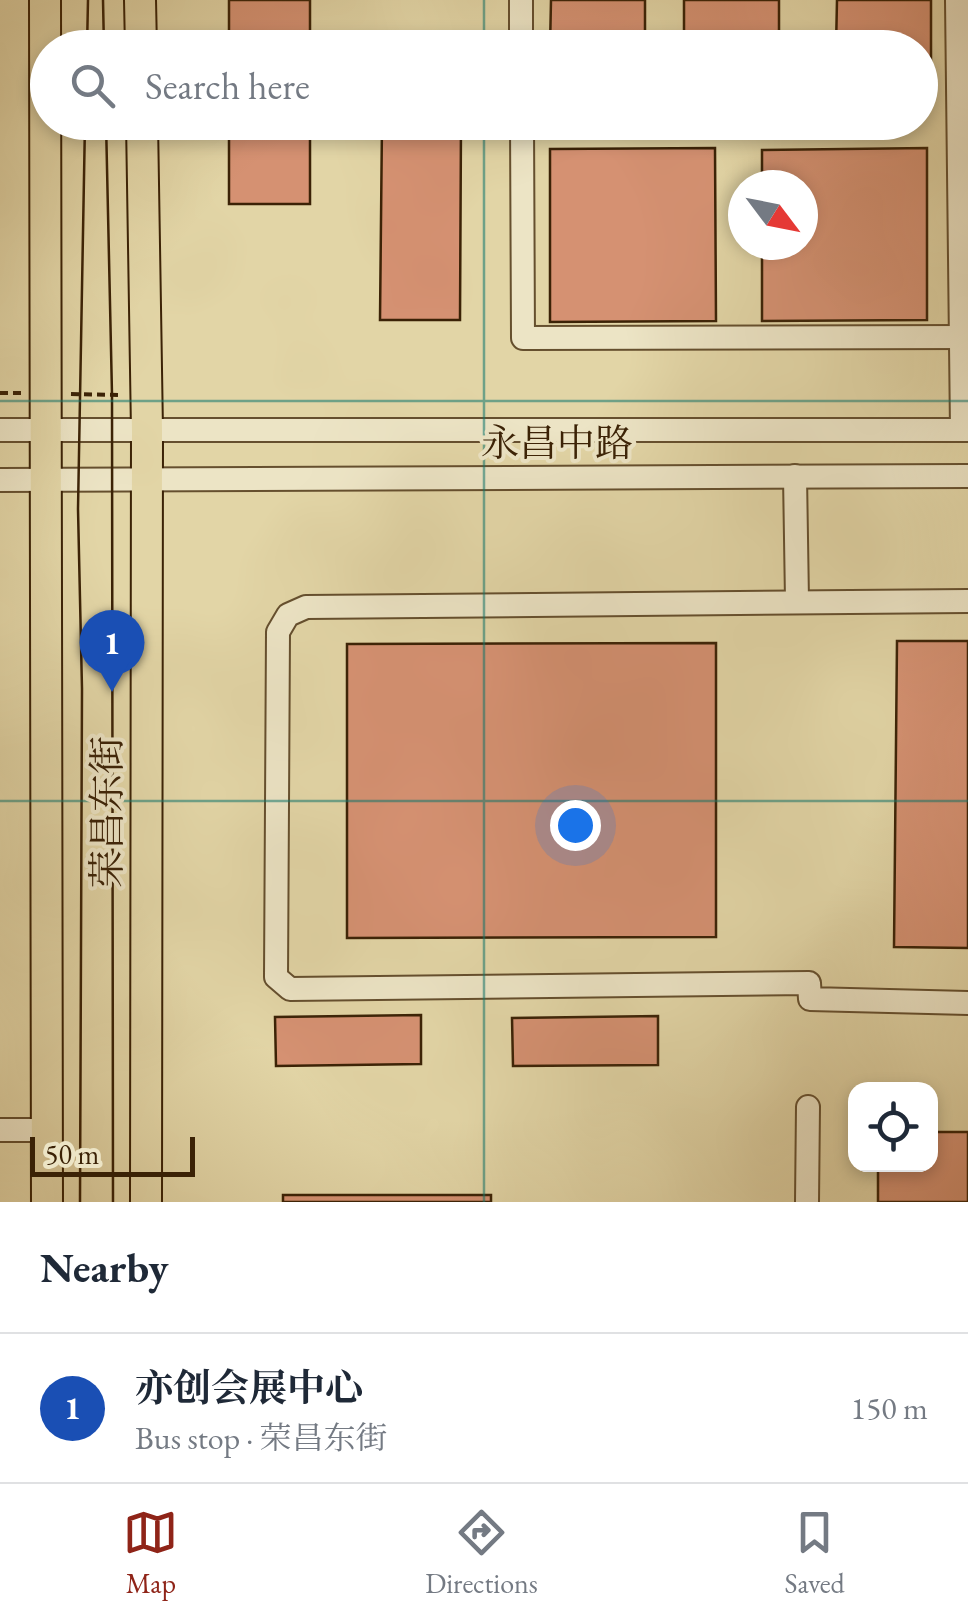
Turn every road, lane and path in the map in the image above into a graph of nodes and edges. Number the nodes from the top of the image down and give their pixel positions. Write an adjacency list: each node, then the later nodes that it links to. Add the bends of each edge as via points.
1 (45, 0): 5 (main road, 荣昌东街)
2 (140, 0): 6 (main road)
3 (521, 0): 7 (street)
4 (956, 0): 11 (street)
5 (45, 30)
6 (141, 30)
7 (522, 30)
8 (45, 140): 13 (main road, 荣昌东街)
9 (142, 140): 17 (main road, 荣昌东街)
10 (522, 140): 11 (street, via 523,338)
11 (964, 337): 16 (street)
12 (0, 393): 13 (path)
13 (46, 394): 15 (main road, 荣昌东街); 17 (path, via 121,394)
14 (0, 430): 15 (street, 永昌中路)
15 (46, 430): 17 (street, 永昌中路); 22 (main road, 荣昌东街)
16 (965, 430): 17 (street, 永昌中路)
17 (148, 431): 20 (main road, 荣昌东街)
18 (795, 476): 19 (street, 永昌中路); 20 (street, 永昌中路); 23 (street)
19 (968, 476)
20 (146, 478): 22 (street, 永昌中路); 30 (main road, 荣昌东街)
21 (0, 480): 22 (street, 永昌中路)
22 (47, 480): 28 (main road, 荣昌东街)
23 (797, 600): 24 (street); 25 (street, via 306,607 288,615 278,632 276,978 290,989 809,983 810,999)
24 (968, 601)
25 (968, 1003)
26 (808, 1107): 31 (street)
27 (0, 1130): 28 (street)
28 (47, 1130): 29 (main road, 荣昌东街)
29 (47, 1202)
30 (146, 1202)
31 (807, 1202)

